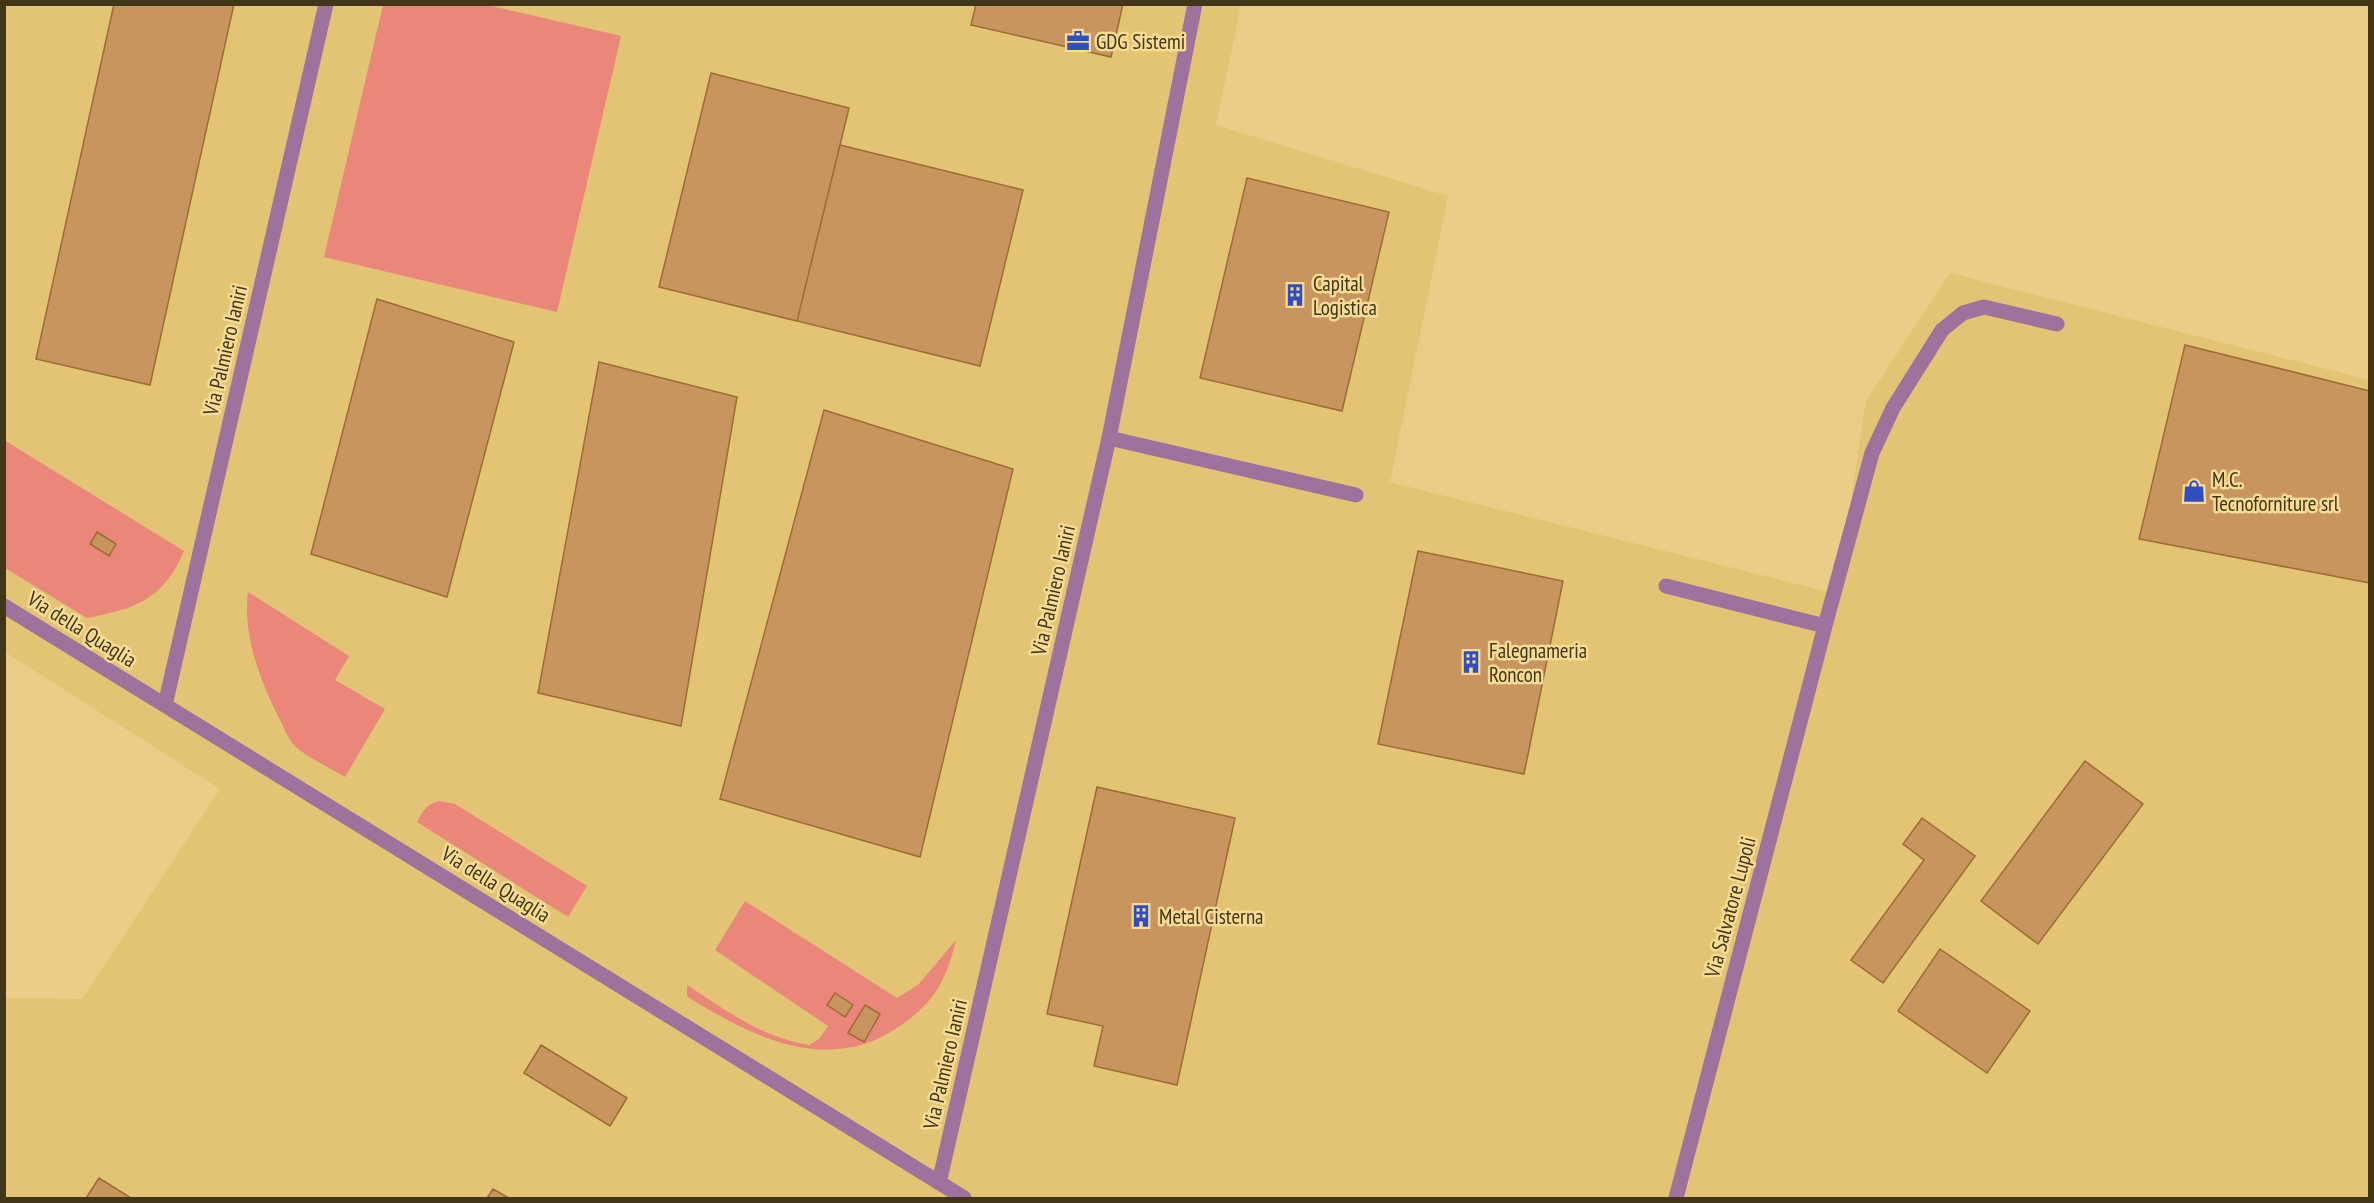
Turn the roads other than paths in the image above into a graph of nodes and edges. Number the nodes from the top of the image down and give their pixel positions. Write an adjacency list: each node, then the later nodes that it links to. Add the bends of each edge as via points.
1 (326, 4): 9 (street, Via Palmiero Ianiri)
2 (1195, 4): 4 (street, Via Palmiero Ianiri)
3 (2057, 324): 8 (street, Via Salvatore Lupoli, via 1984,307 1963,313 1942,330 1893,408 1872,453)
4 (1109, 438): 5 (street); 10 (street, Via Palmiero Ianiri)
5 (1356, 495)
6 (1666, 586): 8 (street)
7 (4, 606): 9 (street, Via della Quaglia)
8 (1825, 626): 12 (street, Via Salvatore Lupoli)
9 (165, 705): 10 (street, Via della Quaglia)
10 (939, 1183): 11 (street, Via della Quaglia)
11 (964, 1198)
12 (1676, 1198)

